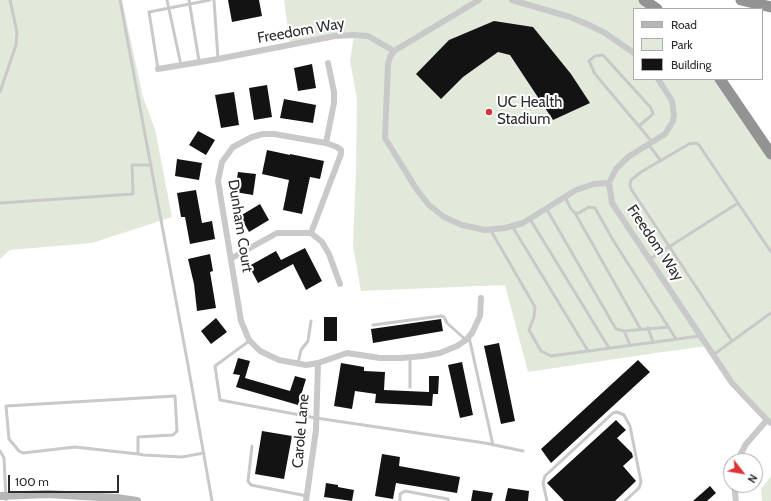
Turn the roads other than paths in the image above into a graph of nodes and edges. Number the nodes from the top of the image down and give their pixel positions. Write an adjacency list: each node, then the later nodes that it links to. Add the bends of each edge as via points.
1 (10, 0): 23 (lane, via 16,45)
2 (120, 0): 29 (lane)
3 (167, 0): 12 (lane)
4 (210, 0): 10 (lane)
5 (214, 0): 16 (lane)
6 (478, 0): 14 (street)
7 (512, 0): 15 (street, via 577,19 605,33)
8 (644, 0): 13 (highway)
9 (740, 0): 11 (highway)
10 (189, 2): 12 (lane); 17 (lane)
11 (771, 7)
12 (168, 8): 19 (lane); 20 (lane, via 148,12)
13 (656, 8)
14 (394, 51): 16 (street, Freedom Way, via 368,36 354,35 335,36); 38 (street, via 388,64 385,138 429,205 444,217 462,225)
15 (633, 52)
16 (218, 59): 17 (street, Freedom Way)
17 (199, 62): 19 (street, Freedom Way)
18 (328, 63): 25 (street, via 334,103)
19 (181, 65): 20 (street, Freedom Way)
20 (158, 69)
21 (659, 80): 26 (street, via 672,101 674,115 665,134)
22 (721, 80): 27 (highway)
23 (0, 92)
24 (639, 126): 24 (lane, via 595,74 590,61 595,56 603,55 651,108 653,114); 26 (lane)
25 (326, 143): 39 (street, Dunham Court, via 337,147 341,154); 42 (street, Dunham Court, via 263,134 242,141 227,154 222,162 218,181)
26 (651, 144): 28 (lane); 30 (street, via 620,164)
27 (771, 154)
28 (661, 161): 33 (lane, via 689,144 696,143); 40 (lane, via 635,176 630,185)
29 (151, 165): 32 (lane, via 132,165 133,194); 73 (lane)
30 (609, 183): 31 (street, via 594,184); 43 (street, Freedom Way, via 612,203)
31 (565, 197): 34 (street); 35 (lane)
32 (0, 203)
33 (738, 203): 40 (lane); 41 (lane)
34 (546, 208): 36 (street); 52 (lane, via 616,329)
35 (575, 213): 49 (lane, via 589,207 595,208); 50 (lane)
36 (530, 218): 37 (street); 60 (lane)
37 (512, 226): 38 (street); 61 (lane)
38 (490, 229): 61 (lane, via 535,307 529,330 541,351 551,356)
39 (311, 233): 42 (street, via 277,233); 44 (street, via 322,242 329,254)
40 (669, 246): 43 (lane); 57 (lane)
41 (771, 252)
42 (232, 258): 56 (street, Dunham Court, via 241,320)
43 (650, 259): 53 (street, Freedom Way)
44 (340, 284)
45 (481, 298): 54 (street, via 477,326)
46 (771, 313): 57 (lane)
47 (311, 321): 64 (lane, via 308,342 301,350)
48 (373, 325): 54 (lane, via 441,316 446,323)
49 (669, 327): 51 (lane); 55 (lane)
50 (640, 328): 51 (lane); 52 (lane)
51 (648, 328): 58 (lane)
52 (624, 330): 59 (lane)
53 (700, 336): 55 (lane); 62 (street, Freedom Way)
54 (468, 338): 63 (street, Dunham Court, via 440,353); 69 (lane)
55 (676, 339): 58 (lane)
56 (250, 341): 64 (street, Dunham Court, via 260,351 279,360); 67 (lane, via 215,366 220,400)
57 (732, 341): 62 (lane)
58 (653, 342): 59 (lane)
59 (630, 345): 60 (lane)
60 (610, 348): 61 (lane)
61 (588, 351)
62 (713, 355): 68 (street, Freedom Way, via 732,383)
63 (410, 358): 65 (street, Dunham Court, via 380,358 347,353); 66 (lane)
64 (298, 363): 65 (street, Dunham Court)
65 (318, 363): 67 (street, Carole Lane)
66 (410, 387)
67 (316, 418): 69 (lane); 77 (street, Carole Lane)
68 (769, 422): 74 (street, via 746,444)
69 (493, 445): 72 (lane)
70 (252, 446): 77 (lane, via 248,481 251,485)
71 (0, 451): 76 (lane, via 4,458)
72 (523, 452)
73 (204, 453): 75 (lane, via 182,457); 79 (lane)
74 (741, 453)
75 (138, 454): 75 (lane, via 75,447 23,453 8,439 6,406 175,396 177,431 173,435 138,437)
76 (4, 497): 78 (main road, via 48,494)
77 (306, 498)
78 (137, 501)
79 (212, 501)
80 (400, 501): 81 (lane, via 400,494 405,491)
81 (448, 501)
82 (547, 501): 83 (lane, via 543,483 545,476 617,412 624,415 630,426 641,482 639,488)
83 (625, 501)

